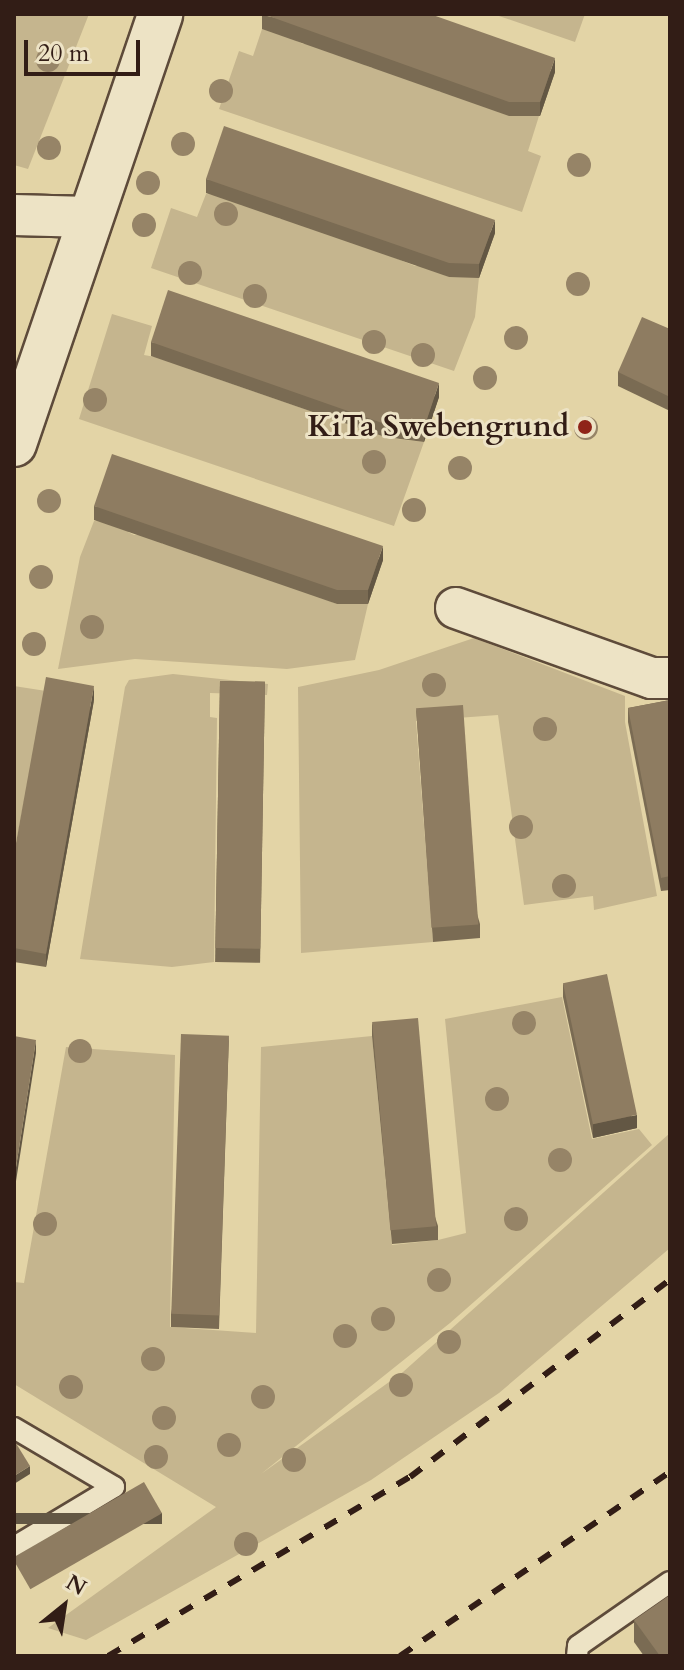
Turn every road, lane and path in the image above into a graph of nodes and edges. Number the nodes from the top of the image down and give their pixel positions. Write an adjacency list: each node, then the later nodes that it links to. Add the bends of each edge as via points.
1 (160, 14): 3 (main road)
2 (14, 215): 3 (street)
3 (89, 217): 4 (main road)
4 (14, 444)
5 (456, 608): 6 (street, via 652,678)
6 (670, 678)
7 (14, 1428): 8 (lane, via 114,1487)
8 (14, 1547)
9 (670, 1582): 10 (lane, via 578,1646)
10 (577, 1656)

